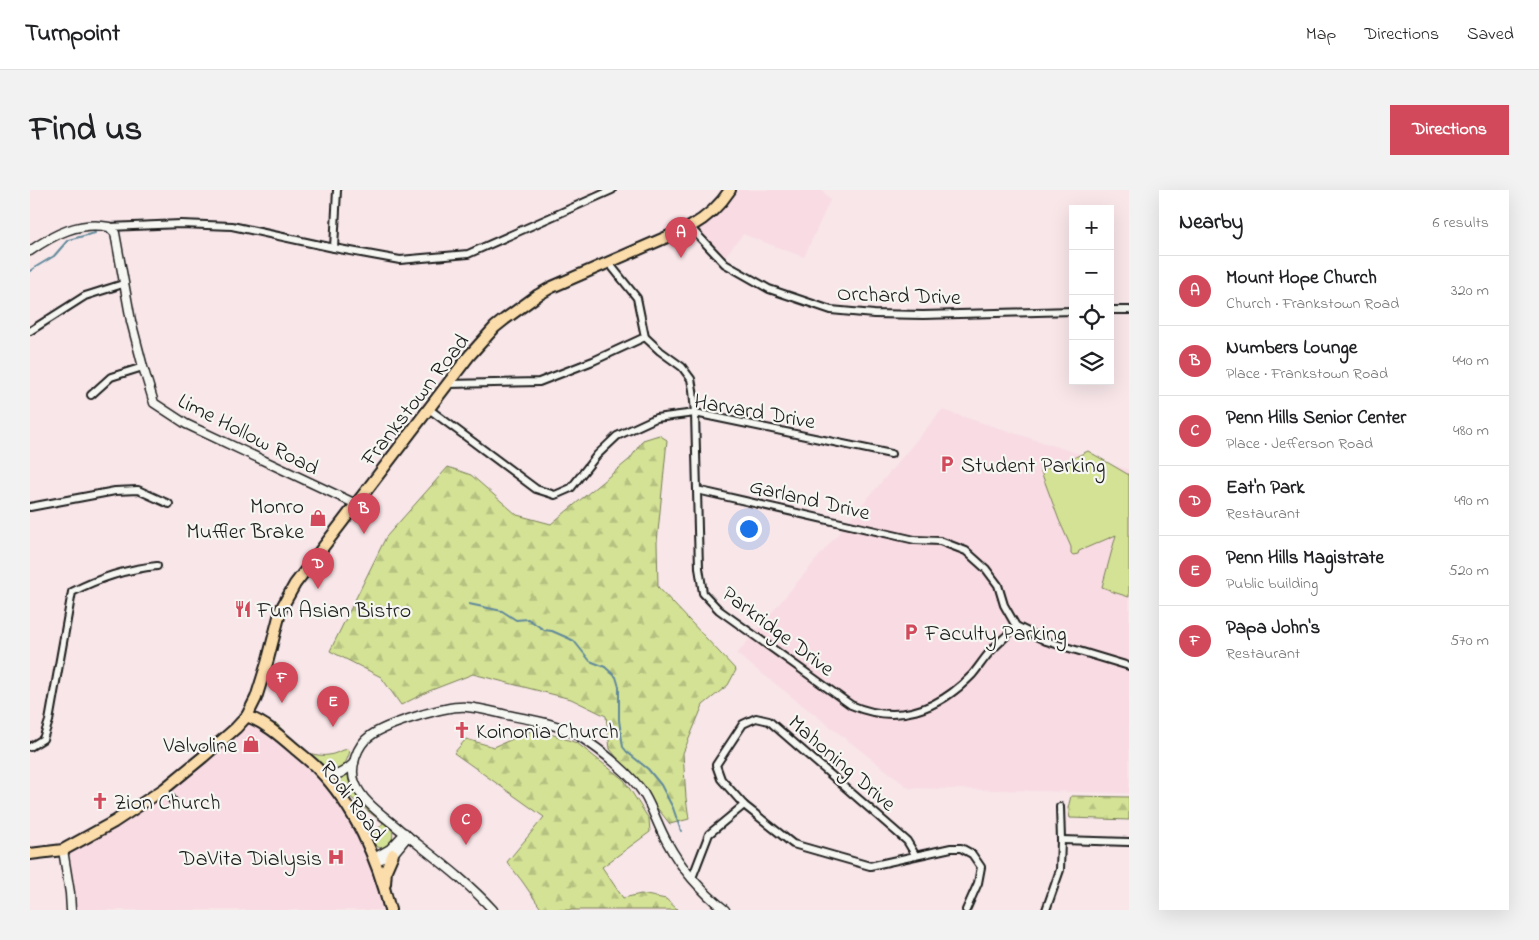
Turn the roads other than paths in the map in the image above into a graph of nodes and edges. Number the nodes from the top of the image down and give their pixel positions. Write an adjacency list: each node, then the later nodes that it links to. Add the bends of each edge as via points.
1 (337, 190): 6 (street)
2 (612, 190): 6 (street, via 468,254 400,260)
3 (730, 190): 5 (main road, Frankstown Road, via 716,208)
4 (109, 227): 6 (street, via 232,226); 7 (street, via 97,224 73,228); 9 (street, Lime Hollow Road, via 114,234)
5 (690, 228): 8 (main road, Frankstown Road); 12 (street, Orchard Drive, via 725,264 769,289 831,310 923,315)
6 (334, 248)
7 (30, 251)
8 (608, 263): 14 (street, via 637,298); 16 (main road, Frankstown Road, via 552,287 515,310 495,327)
9 (123, 284): 13 (street, via 85,296); 15 (street, Lime Hollow Road)
10 (1114, 310): 11 (street)
11 (1129, 310)
12 (1069, 311)
13 (30, 331)
14 (644, 337): 16 (street, via 539,382); 19 (street, Parkridge Drive, via 682,367 691,379)
15 (142, 367): 17 (street, via 111,377); 23 (street, Lime Hollow Road, via 154,404 186,424)
16 (449, 384): 18 (main road, Frankstown Road)
17 (91, 395)
18 (429, 409): 19 (street, Harvard Drive, via 536,489 555,495 571,488 617,436 656,418); 23 (main road, Frankstown Road)
19 (694, 413): 20 (street, Harvard Drive); 21 (street, Parkridge Drive)
20 (890, 454)
21 (697, 490): 26 (street, Garland Drive, via 915,540 940,541 966,551 998,585 1004,605); 26 (street, Parkridge Drive, via 698,568 703,593 719,610 850,705 867,712 885,714 910,713 929,706 950,695)
22 (169, 504): 24 (street, via 138,490 115,491)
23 (356, 504): 28 (main road, Frankstown Road, via 287,597 256,698)
24 (30, 507)
25 (158, 566): 29 (street, via 118,573 92,581 72,592 49,721 43,739)
26 (1016, 626): 27 (street, via 1046,641)
27 (1129, 666)
28 (247, 716): 31 (main road, Rodi Road, via 273,730); 32 (main road, Frankstown Road); 43 (main road, Rodi Road, via 297,758 328,790)
29 (30, 747)
30 (354, 763): 31 (street, via 341,774); 36 (street, via 354,782 361,795); 44 (street, via 358,751 375,732 442,709 480,708 562,728 585,740 634,782 650,805 680,864)
31 (323, 775): 43 (main road, Rodi Road, via 358,823)
32 (164, 789): 33 (street); 39 (main road, Frankstown Road)
33 (173, 801)
34 (744, 805): 42 (street, via 793,844 870,866); 42 (street, Mahoning Drive, via 721,779 716,765 743,724 756,718 769,721 907,841); 44 (street, via 709,834)
35 (1060, 807): 37 (street)
36 (407, 835): 41 (street); 43 (street); 48 (street, via 476,891)
37 (1061, 840): 38 (street); 51 (street, via 1060,870)
38 (1129, 842)
39 (63, 850): 40 (main road, Frankstown Road); 46 (street)
40 (30, 854)
41 (393, 854): 43 (street); 45 (main road, via 386,870)
42 (916, 856): 50 (street, via 951,848 961,848 972,854 981,867)
43 (374, 860): 45 (main road, Rodi Road)
44 (692, 878): 49 (street)
45 (385, 890): 47 (main road, Rodi Road)
46 (71, 910)
47 (390, 910)
48 (493, 910)
49 (725, 910)
50 (966, 910)
51 (1046, 910)

